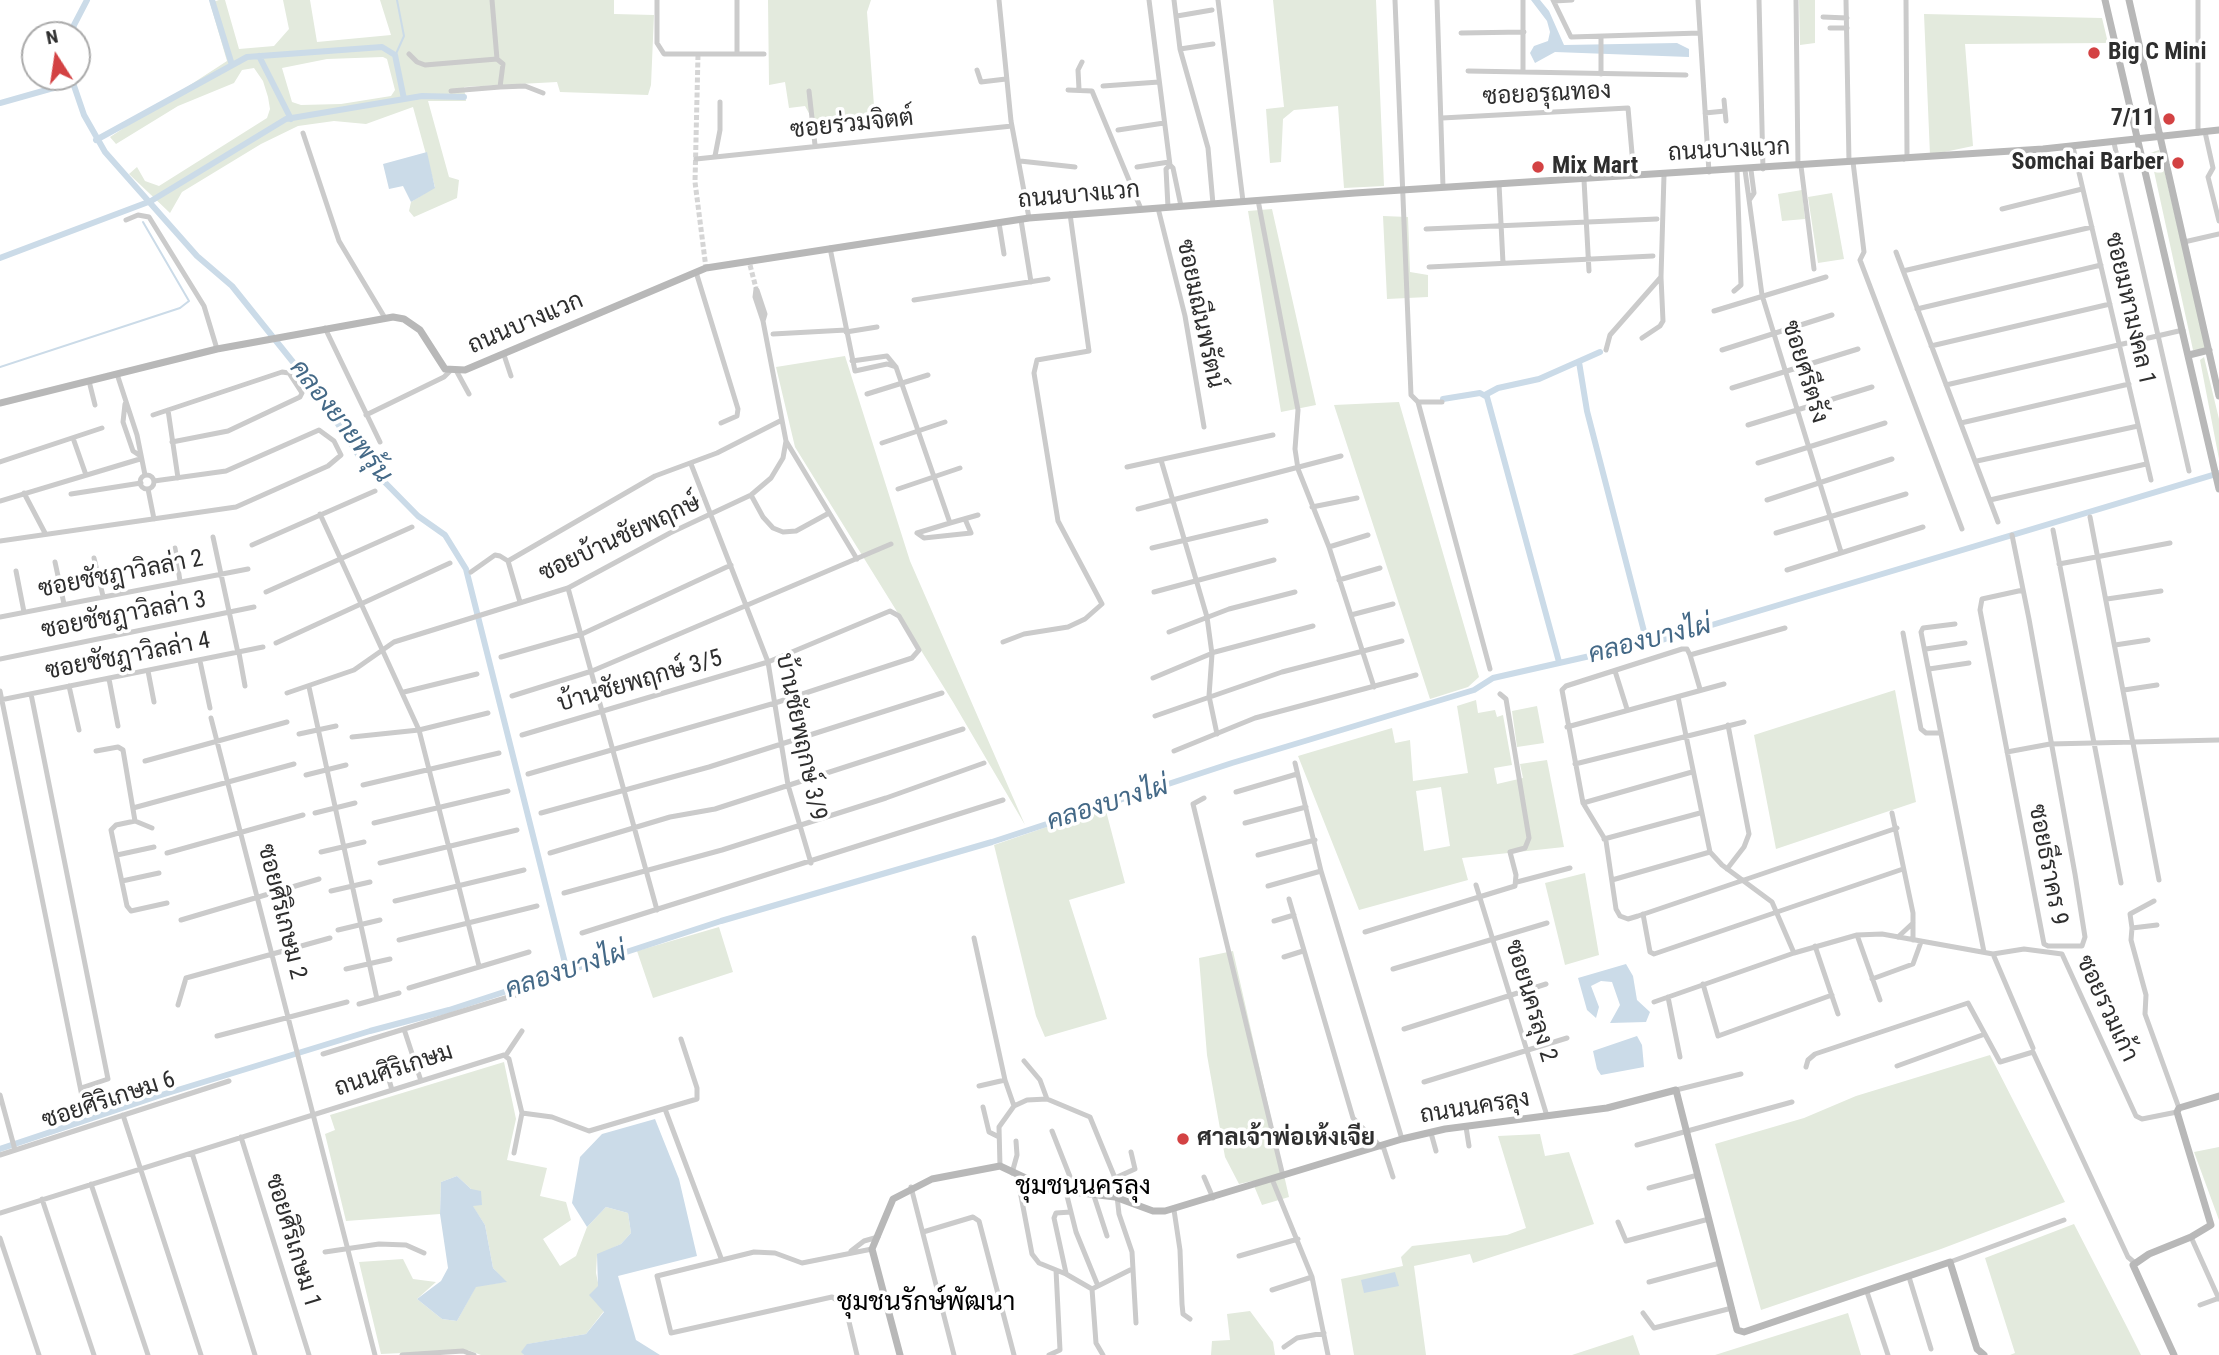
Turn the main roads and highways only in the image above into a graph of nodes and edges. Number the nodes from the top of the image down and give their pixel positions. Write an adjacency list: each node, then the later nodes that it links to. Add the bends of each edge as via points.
1 (2105, 0): 5 (main road)
2 (2129, 0): 4 (main road)
3 (2219, 130): 4 (main road, ถนนบางแวก)
4 (2160, 138): 5 (main road, ถนนบางแวก); 6 (main road)
5 (2140, 141): 7 (main road); 9 (main road, ถนนบางแวก, via 1025,219 696,272 504,355 454,371 438,361 413,323 385,318 257,340)
6 (2208, 351): 7 (main road); 8 (main road)
7 (2189, 355): 10 (main road)
8 (2219, 396)
9 (0, 403)
10 (2219, 489)
11 (2219, 1096): 14 (main road, via 2178,1110 2211,1220 2208,1228 2135,1263 2134,1270)
12 (900, 1355): 13 (main road, ถนนนครลุง, via 872,1249 893,1199 932,1179 1000,1166 1049,1189 1115,1197 1153,1211 1174,1210 1402,1139 1607,1108 1676,1090 1736,1328 1744,1332 1950,1262 1977,1349)
13 (1984, 1355)
14 (2174, 1355)

